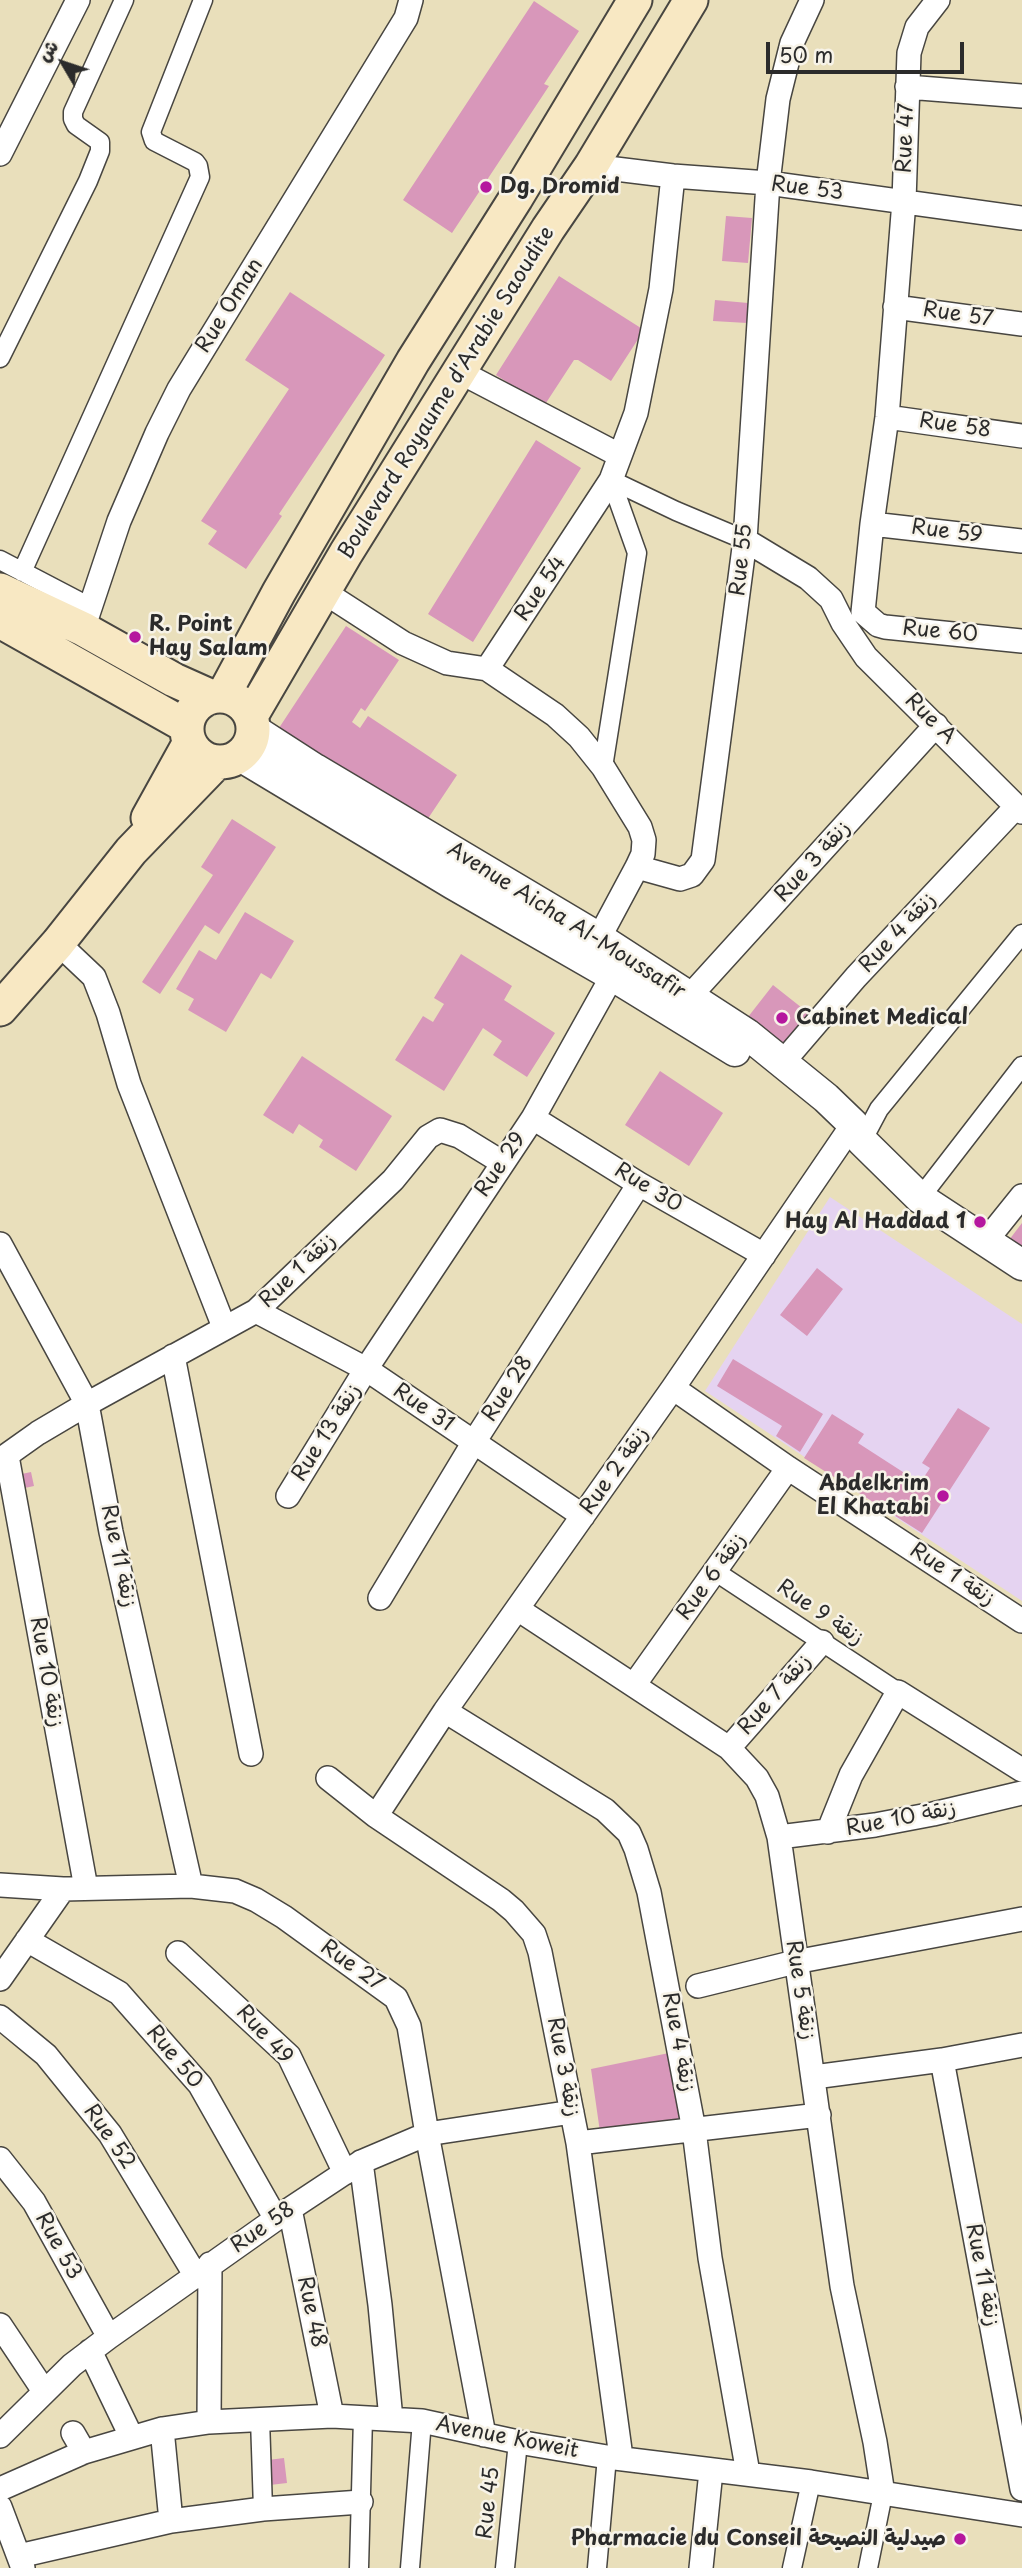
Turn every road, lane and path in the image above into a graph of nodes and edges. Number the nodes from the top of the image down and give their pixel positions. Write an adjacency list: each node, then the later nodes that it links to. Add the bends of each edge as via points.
1 (78, 0): 11 (street)
2 (124, 0): 21 (street, via 73,112 76,125 100,142 100,150)
3 (203, 0): 31 (street, via 151,132 154,141 195,162 200,177)
4 (411, 0): 34 (street, Rue Oman, via 406,18 179,389 118,521)
5 (635, 0): 15 (main road, Boulevard Royaume d'Arabie Saoudite)
6 (691, 0): 12 (main road, Boulevard Royaume d'Arabie Saoudite)
7 (812, 0): 14 (street, Rue 55, via 792,43 778,99)
8 (938, 0): 9 (street, Rue 47, via 912,38)
9 (908, 87): 10 (street); 16 (street, Rue 47)
10 (1022, 96)
11 (2, 146)
12 (591, 166): 13 (street, Rue 53); 18 (main road, Boulevard Royaume d'Arabie Saoudite)
13 (673, 176): 14 (street, Rue 53); 25 (street, Rue 54, via 661,289 636,413)
14 (768, 183): 16 (street, Rue 53); 28 (street, Rue 55)
15 (516, 198): 18 (main road); 38 (main road, Boulevard Royaume d'Arabie Saoudite, via 412,361)
16 (904, 201): 17 (street, Rue 53); 19 (street, Rue 47)
17 (1022, 218)
18 (548, 229): 22 (main road, Boulevard Royaume d'Arabie Saoudite)
19 (895, 307): 20 (street, Rue 57); 23 (street, Rue 47)
20 (1022, 324)
21 (0, 358)
22 (460, 372): 25 (street); 32 (main road, Boulevard Royaume d'Arabie Saoudite)
23 (887, 416): 24 (street, Rue 58); 27 (street, Rue 47)
24 (1022, 436)
25 (619, 455): 26 (street, Rue 54)
26 (611, 480): 28 (street); 37 (street, Rue 54); 42 (street, via 637,553)
27 (872, 524): 29 (street, Rue 59); 33 (street, Rue 47)
28 (745, 540): 33 (street, Rue A, via 808,578); 45 (street, Rue 55, via 703,860 692,875 680,880)
29 (1022, 541)
30 (0, 560): 31 (street)
31 (11, 581): 34 (main road)
32 (324, 592): 37 (street, via 402,643 447,663); 41 (main road, Boulevard Royaume d'Arabie Saoudite)
33 (853, 617): 36 (street, Rue 60, via 885,627); 39 (street, Rue A, via 866,657)
34 (87, 618): 38 (main road, via 174,680)
35 (0, 621): 40 (main road)
36 (1021, 640)
37 (488, 669): 42 (street, via 555,715)
38 (217, 696): 40 (main road, via 194,707); 41 (main road, via 240,702)
39 (936, 725): 43 (street, Rue A); 50 (street, Rue 3 زنقة)
40 (188, 735): 41 (main road, via 195,753 205,760); 44 (main road, Boulevard Royaume d'Arabie Saoudite)
41 (240, 741): 44 (main road, Boulevard Royaume d'Arabie Saoudite); 47 (street, Avenue Aicha Al-Moussafir, via 315,769); 49 (street, Avenue Aicha Al-Moussafir, via 453,884)
42 (603, 767): 45 (street, via 640,827 643,854)
43 (1019, 809): 52 (street, Rue 4 زنقة, via 856,977)
44 (131, 851): 48 (main road, Boulevard Royaume d'Arabie Saoudite)
45 (637, 867): 47 (street)
46 (1022, 934): 55 (street)
47 (599, 937): 49 (street, Avenue Aicha Al-Moussafir)
48 (58, 943): 51 (main road, Boulevard Royaume d'Arabie Saoudite); 65 (street, via 94,977 129,1084)
49 (619, 965): 50 (street, Avenue Aicha Al-Moussafir); 54 (street, Rue 29); 55 (street, Avenue Aicha Al-Moussafir)
50 (689, 997): 52 (street, Avenue Aicha Al-Moussafir)
51 (0, 1009)
52 (783, 1062): 55 (street, Avenue Aicha Al-Moussafir, via 826,1098)
53 (1022, 1066): 59 (street)
54 (533, 1118): 56 (street, Rue 29); 57 (street, Rue 30)
55 (855, 1133): 59 (street, Avenue Aicha Al-Moussafir); 62 (street, Rue 2 زنقة)
56 (503, 1163): 64 (street, Rue 1 زنقة, via 459,1136 440,1130 428,1137 393,1180); 67 (street, Rue 29)
57 (639, 1184): 62 (street, Rue 30); 70 (street, Rue 28)
58 (1022, 1196): 60 (street)
59 (920, 1198): 60 (street, Avenue Aicha Al-Moussafir)
60 (985, 1242): 63 (street, Avenue Aicha Al-Moussafir)
61 (0, 1244): 69 (street, Rue 11 زنقة)
62 (764, 1255): 68 (street, Rue 2 زنقة)
63 (1022, 1265)
64 (256, 1311): 65 (street, Rue 1 زنقة); 67 (street, Rue 31)
65 (224, 1327): 66 (street, Rue 1 زنقة)
66 (173, 1356): 69 (street, Rue 1 زنقة); 84 (street)
67 (366, 1369): 70 (street, Rue 31); 73 (street, Rue 13 زنقة)
68 (673, 1388): 72 (street, Rue 1 زنقة); 74 (street, Rue 2 زنقة)
69 (87, 1404): 71 (street, Rue 1 زنقة); 92 (street, Rue 11 زنقة, via 111,1532)
70 (474, 1442): 74 (street, Rue 31); 76 (street, Rue 28)
71 (3, 1458): 93 (street, Rue 10 زنقة)
72 (788, 1468): 75 (street, Rue 6 زنقة); 78 (street, Rue 1 زنقة)
73 (288, 1496)
74 (583, 1517): 77 (street, Rue 2 زنقة)
75 (716, 1572): 79 (street, Rue 9 زنقة); 80 (street, Rue 6 زنقة)
76 (380, 1598)
77 (519, 1610): 80 (street, Rue 5 زنقة); 82 (street, Rue 2 زنقة)
78 (1022, 1621)
79 (822, 1642): 81 (street, Rue 9 زنقة); 83 (street, Rue 7 زنقة)
80 (634, 1685): 83 (street, Rue 5 زنقة)
81 (898, 1692): 85 (street); 89 (street, via 851,1775)
82 (445, 1711): 88 (street, Rue 2 زنقة); 107 (street, Rue 4 زنقة, via 606,1810 629,1833 649,1892)
83 (729, 1748): 90 (street, Rue 5 زنقة, via 768,1796)
84 (251, 1754)
85 (1022, 1770)
86 (328, 1778): 88 (street, Rue 3 زنقة)
87 (1022, 1793): 89 (street, Rue 10 زنقة)
88 (376, 1816): 105 (street, Rue 3 زنقة, via 501,1900 534,1934)
89 (828, 1832): 90 (street, Rue 10 زنقة)
90 (779, 1837): 98 (street, Rue 5 زنقة)
91 (0, 1885): 94 (street, Rue 27)
92 (191, 1886): 93 (street, Rue 27); 108 (street, Rue 27, via 235,1891 257,1900 396,1998 410,2026)
93 (86, 1888): 94 (street, Rue 27)
94 (63, 1889): 96 (street)
95 (1022, 1919): 98 (street)
96 (27, 1940): 99 (street); 112 (street, Rue 50, via 119,1993 200,2085)
97 (178, 1953): 111 (street, Rue 49, via 289,2056)
98 (795, 1962): 100 (street); 104 (street, Rue 5 زنقة)
99 (0, 1979)
100 (698, 1986)
101 (0, 2017): 113 (street, Rue 52, via 47,2055 110,2134)
102 (1022, 2045): 103 (street)
103 (942, 2060): 104 (street); 133 (street, Rue 11 زنقة)
104 (814, 2077): 106 (street, Rue 5 زنقة)
105 (572, 2112): 108 (street, Rue 58); 109 (street, Rue 3 زنقة)
106 (819, 2115): 107 (street); 135 (street, Rue 5 زنقة, via 842,2286)
107 (694, 2130): 109 (street); 131 (street, Rue 4 زنقة, via 710,2258)
108 (426, 2134): 111 (street, Rue 58); 125 (street, Rue 27)
109 (578, 2143): 129 (street, Rue 3 زنقة)
110 (0, 2159): 115 (street, Rue 53, via 34,2203)
111 (353, 2167): 112 (street, Rue 58); 120 (street, Rue 49, via 380,2305)
112 (283, 2214): 113 (street, Rue 58); 118 (street, Rue 48)
113 (203, 2270): 115 (street, Rue 58); 123 (street)
114 (0, 2325): 117 (street)
115 (109, 2337): 116 (street, Rue 58)
116 (90, 2351): 117 (street, Rue 58); 127 (street)
117 (44, 2391): 126 (street, Rue 58)
118 (332, 2416): 119 (street, Avenue Koweit); 121 (street, Avenue Koweit)
119 (363, 2417): 120 (street, Avenue Koweit); 136 (street)
120 (391, 2418): 122 (street, Avenue Koweit)
121 (260, 2419): 123 (street, Avenue Koweit); 138 (street)
122 (422, 2421): 125 (street, Avenue Koweit); 143 (street)
123 (209, 2422): 124 (street, Avenue Koweit)
124 (162, 2429): 127 (street, Avenue Koweit); 140 (street)
125 (484, 2435): 128 (street, Avenue Koweit)
126 (0, 2436)
127 (131, 2436): 134 (street, Avenue Koweit, via 78,2442)
128 (518, 2442): 129 (street, Avenue Koweit); 144 (street, Rue 45)
129 (614, 2457): 130 (street, Avenue Koweit); 145 (street)
130 (711, 2471): 131 (street, Avenue Koweit); 146 (street)
131 (748, 2473): 132 (street, Avenue Koweit)
132 (811, 2482): 135 (street, Avenue Koweit); 147 (street)
133 (1022, 2489)
134 (0, 2490)
135 (883, 2494): 139 (street, Avenue Koweit); 148 (street)
136 (360, 2502): 138 (street); 142 (street)
137 (0, 2507): 141 (street)
138 (263, 2509): 140 (street)
139 (1022, 2515)
140 (171, 2521): 141 (street)
141 (21, 2562)
142 (359, 2568)
143 (410, 2568)
144 (505, 2568)
145 (597, 2568)
146 (701, 2568)
147 (792, 2568)
148 (868, 2568)

